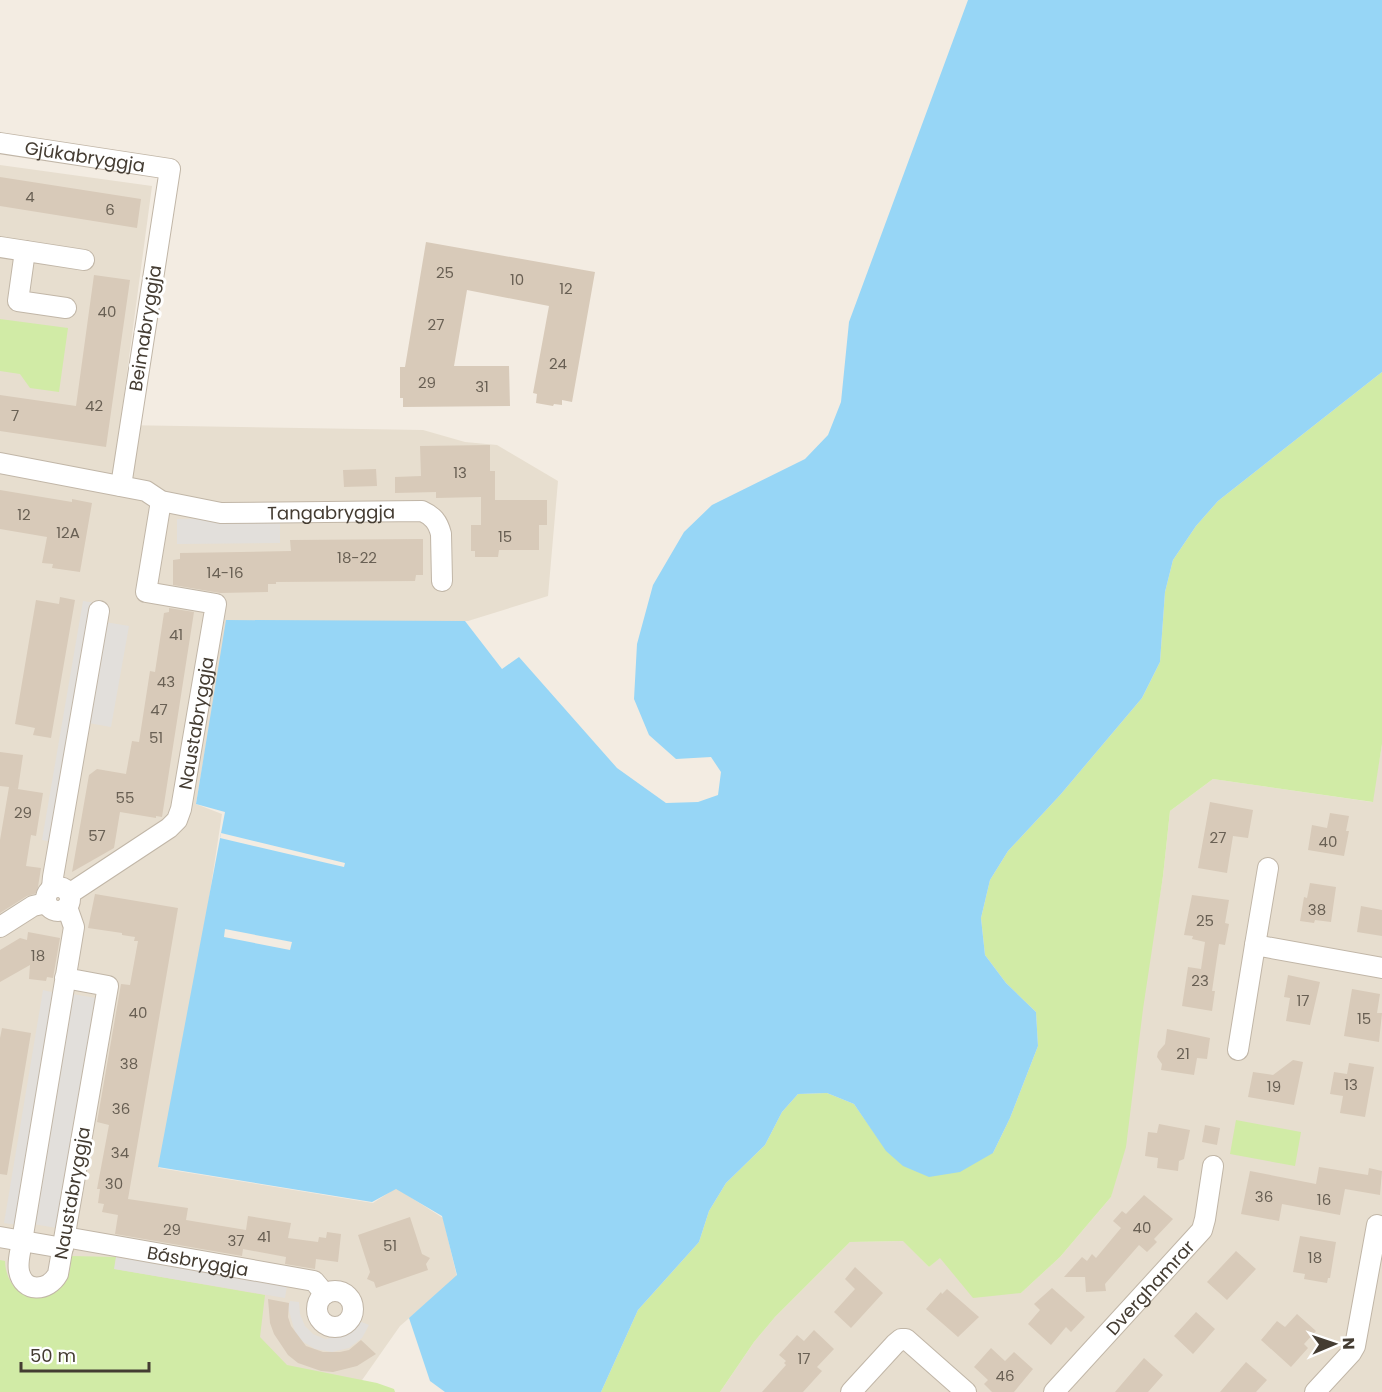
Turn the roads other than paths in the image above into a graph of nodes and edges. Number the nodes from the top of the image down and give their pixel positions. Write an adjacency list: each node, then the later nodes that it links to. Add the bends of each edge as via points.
1 (0, 143): 2 (street, Gjúkabryggja)
2 (170, 169): 8 (street, Beimabryggja)
3 (0, 247): 4 (street)
4 (25, 251): 5 (street); 6 (street, via 18,301)
5 (84, 260)
6 (66, 308)
7 (0, 463): 8 (street, Tangabryggja)
8 (121, 486): 9 (street, Tangabryggja, via 146,490)
9 (160, 501): 10 (street, Tangabryggja, via 222,513 422,512 439,526); 13 (street, Naustabryggja, via 146,592 216,604 181,809 169,828)
10 (442, 581)
11 (99, 611): 13 (street, Naustabryggja, via 52,877)
12 (1268, 868): 15 (street)
13 (59, 898): 14 (street, Naustabryggja, via 33,906); 17 (street, Naustabryggja, via 74,927)
14 (0, 927)
15 (1255, 945): 16 (street); 18 (street)
16 (1382, 968)
17 (66, 978): 22 (street, Naustabryggja); 23 (street, Naustabryggja, via 108,986)
18 (1238, 1050)
19 (1213, 1166): 27 (street, Dverghamrar, via 1202,1230)
20 (1377, 1225): 28 (street, via 1355,1346)
21 (0, 1238): 22 (street, Básbryggja)
22 (22, 1241): 23 (street, Básbryggja); 23 (street, Naustabryggja, via 19,1271 25,1283 37,1288 55,1280)
23 (64, 1243): 24 (street, Básbryggja, via 314,1281)
24 (325, 1294)
25 (850, 1392): 26 (street, via 895,1344 906,1339)
26 (966, 1392)
27 (1054, 1392)
28 (1315, 1392)

